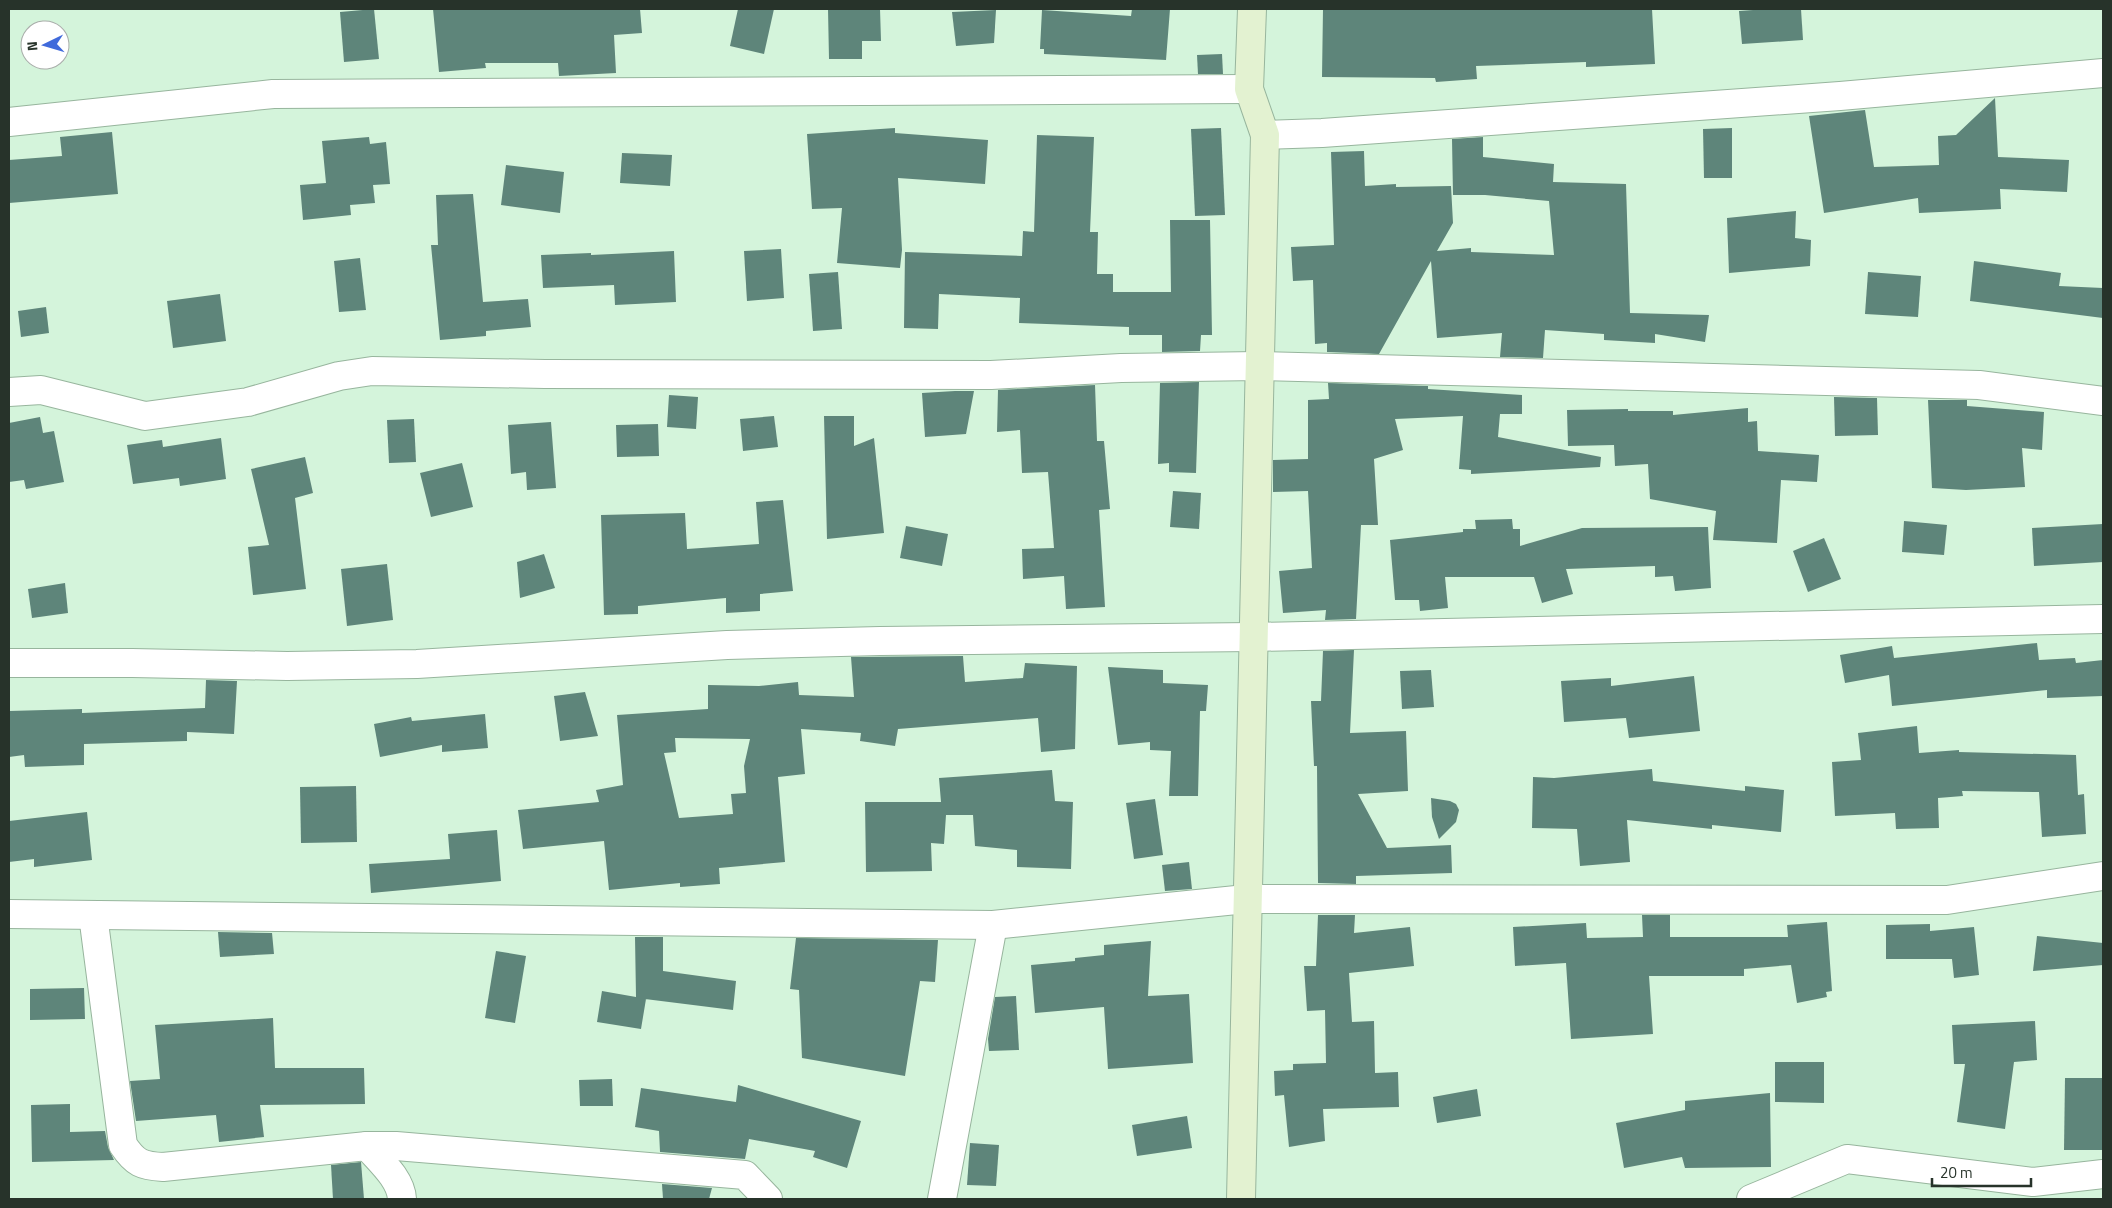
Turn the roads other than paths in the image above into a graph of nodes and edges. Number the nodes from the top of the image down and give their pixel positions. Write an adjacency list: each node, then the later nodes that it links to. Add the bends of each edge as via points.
1 (1252, 9): 3 (street)
2 (2103, 73): 5 (street, via 1830,97)
3 (1249, 89): 4 (street, via 273,94); 5 (street)
4 (9, 122)
5 (1264, 135): 6 (street)
6 (1258, 366): 7 (street, via 1121,368 991,375 372,371 339,376 248,402 145,416 41,390); 8 (street, via 1979,385); 10 (street)
7 (9, 392)
8 (2103, 401)
9 (2103, 620): 10 (street)
10 (1253, 637): 11 (street, via 727,645 417,664); 13 (street)
11 (9, 663)
12 (2103, 876): 13 (street, via 1947,900)
13 (1246, 899): 16 (street); 22 (street)
14 (9, 914): 15 (street)
15 (93, 915): 16 (street); 17 (street, via 123,1145 132,1158 146,1166 163,1167)
16 (993, 925): 21 (street)
17 (368, 1146): 19 (street, via 395,1180); 20 (street, via 745,1175)
18 (2103, 1174): 23 (street, via 2033,1182 1847,1159)
19 (402, 1199)
20 (768, 1199)
21 (942, 1199)
22 (1241, 1199)
23 (1751, 1199)

